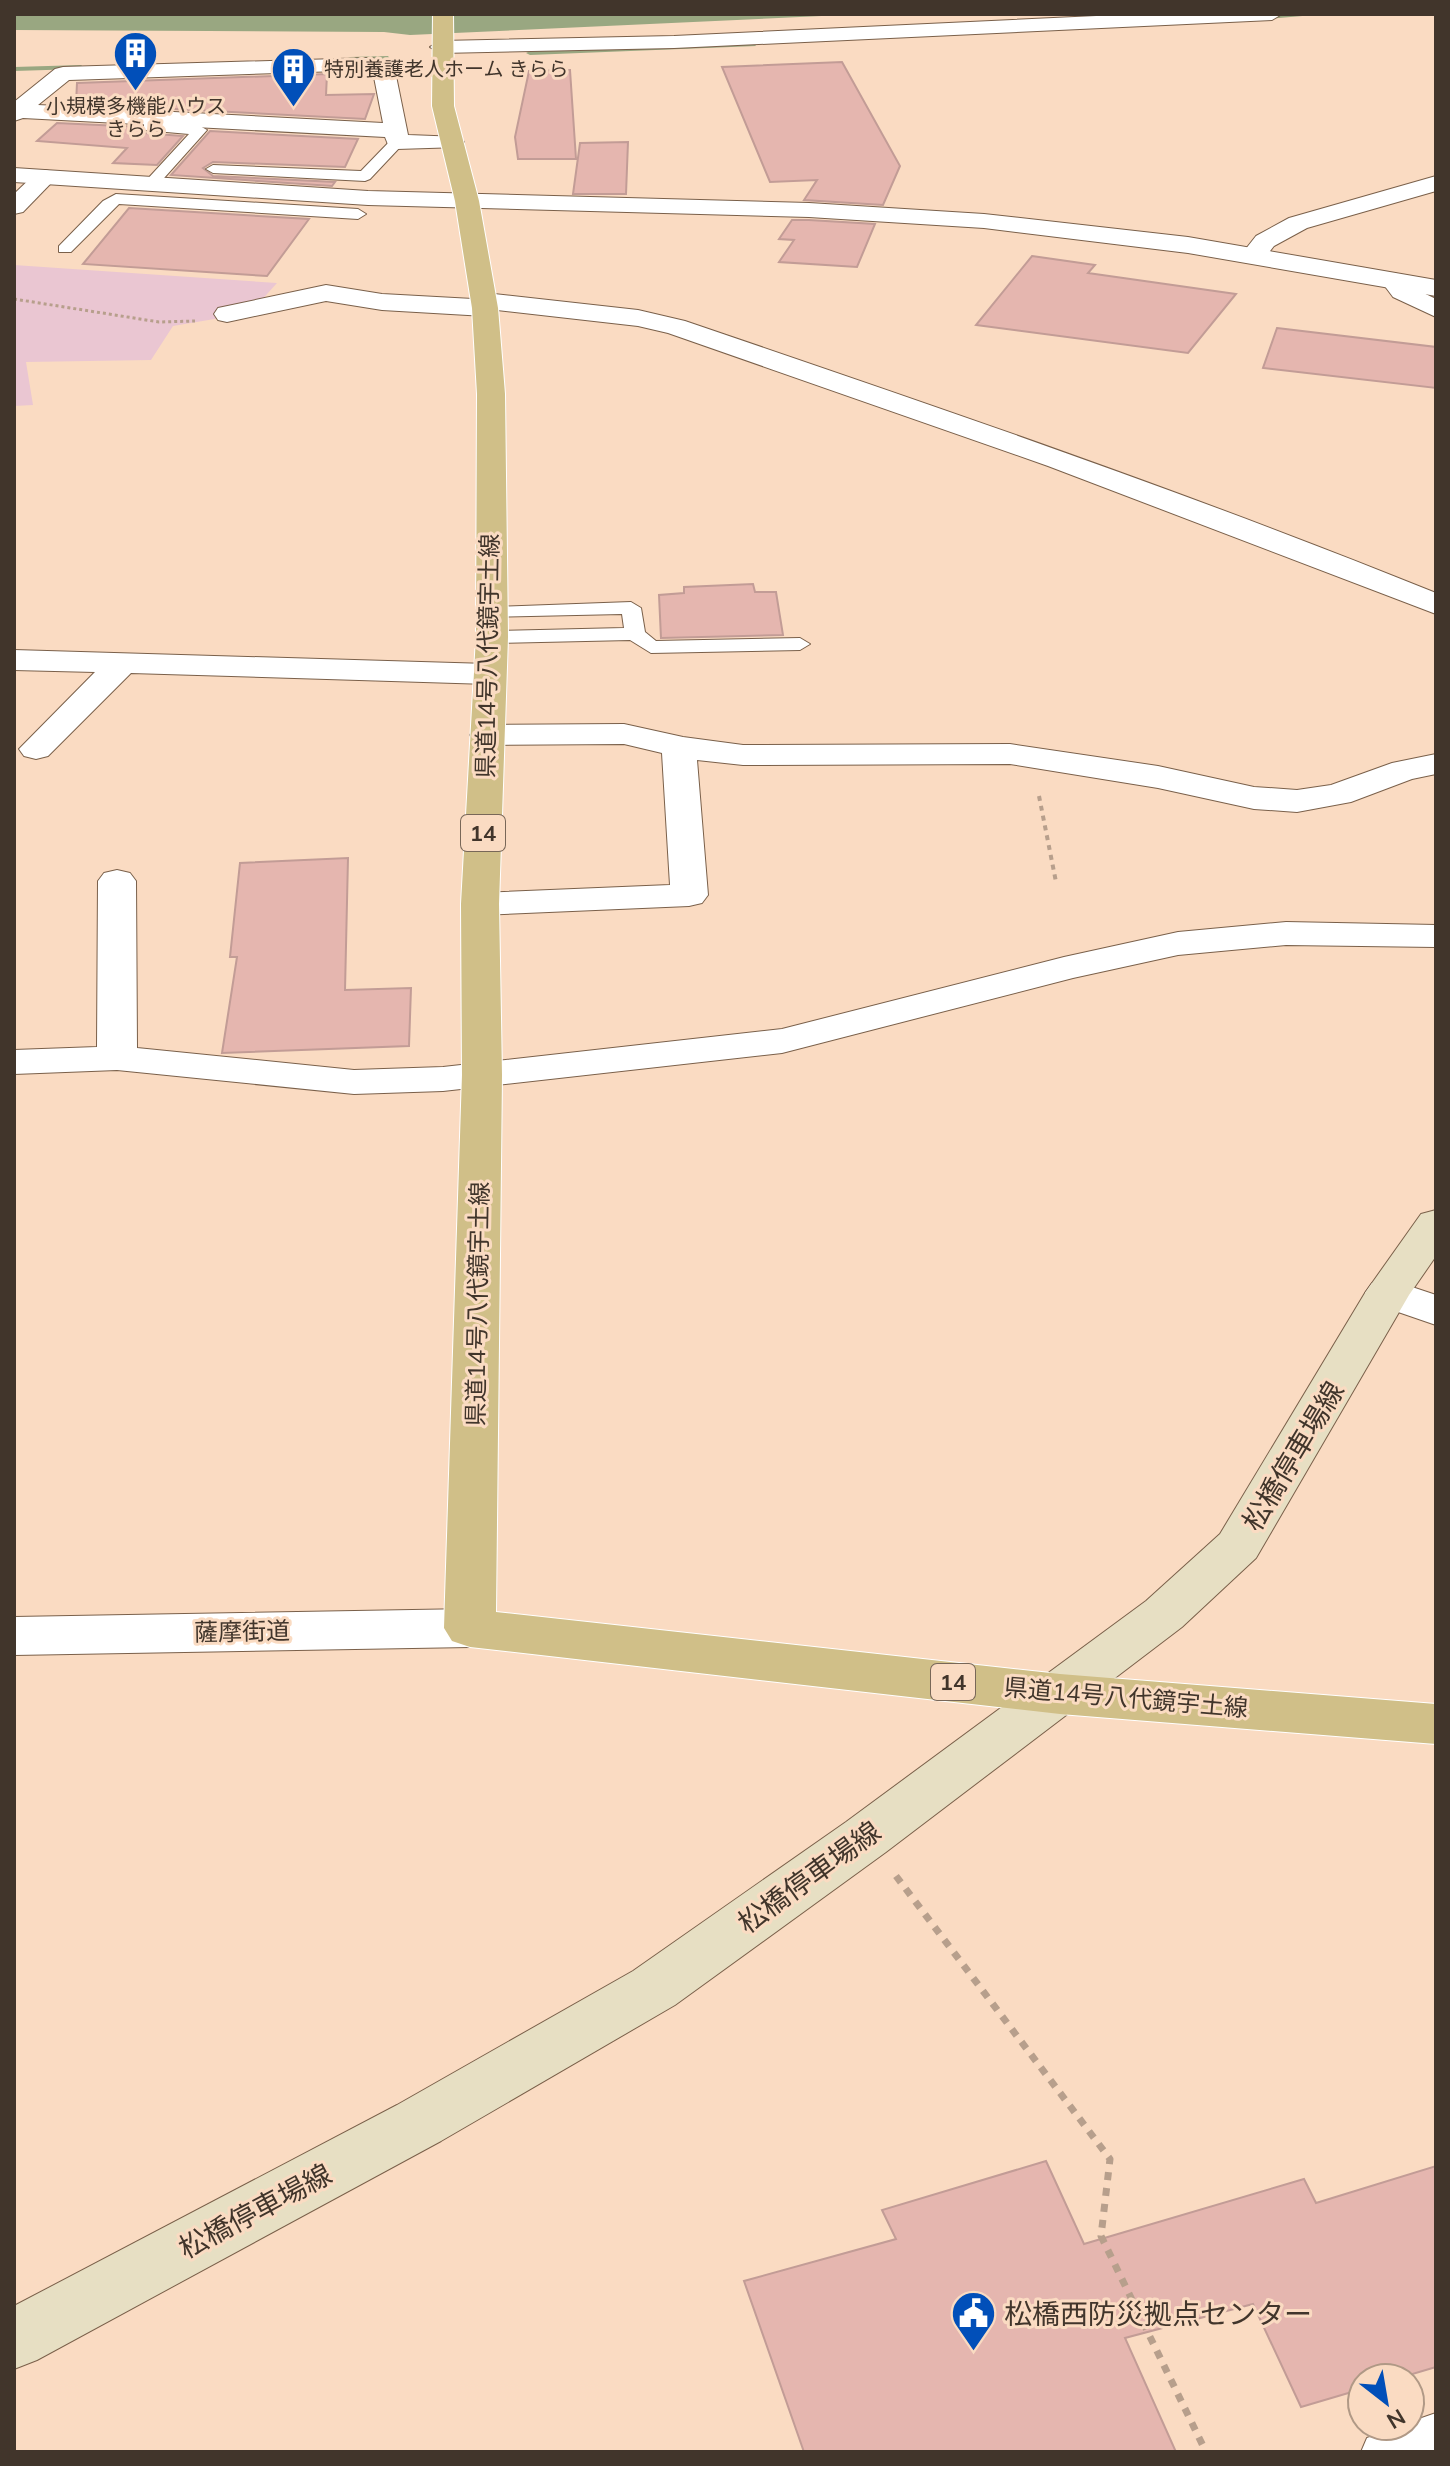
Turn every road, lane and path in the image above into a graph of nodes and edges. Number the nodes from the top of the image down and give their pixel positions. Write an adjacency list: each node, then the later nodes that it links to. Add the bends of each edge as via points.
1 (1272, 14): 2 (street, via 674,42)
2 (442, 35): 6 (main road, 県道14号八代鏡宇土線 / 14, via 443,106)
3 (15, 112): 5 (street); 5 (street, via 63,74 370,64 384,71)
4 (149, 127): 11 (lane, via 200,130)
5 (396, 136): 6 (street); 7 (lane, via 365,176)
6 (452, 142): 12 (main road, 県道14号八代鏡宇土線 / 14)
7 (213, 169)
8 (14, 175): 9 (street)
9 (45, 177): 11 (street); 13 (street)
10 (1436, 183): 16 (street, via 1298,223 1265,241)
11 (151, 184): 12 (street)
12 (467, 201): 16 (street, via 868,212 1080,231); 22 (main road, 県道14号八代鏡宇土線 / 14)
13 (14, 207)
14 (358, 214): 15 (lane, via 116,199)
15 (65, 249)
16 (1254, 255): 17 (street)
17 (1394, 281): 19 (street); 23 (street, via 1402,292)
18 (256, 287): 20 (street)
19 (1436, 288)
20 (326, 293): 22 (street, via 382,302); 24 (street)
21 (14, 299): 24 (path, via 159,322)
22 (485, 304): 25 (street, via 638,318 676,327 1231,522); 26 (main road, 県道14号八代鏡宇土線 / 14, via 491,394)
23 (1436, 309)
24 (227, 314)
25 (1436, 604)
26 (492, 625): 27 (lane, via 631,608 635,634 651,647); 30 (main road, 県道14号八代鏡宇土線 / 14)
27 (800, 644)
28 (14, 660): 29 (street)
29 (125, 661): 30 (street); 33 (street)
30 (488, 674): 31 (main road, 県道14号八代鏡宇土線 / 14)
31 (487, 735): 32 (street, via 624,734); 38 (main road, 県道14号八代鏡宇土線 / 14)
32 (679, 747): 34 (street, via 743,755); 38 (street, via 689,895)
33 (36, 749)
34 (1031, 756): 35 (street, via 1254,798 1297,801); 37 (path)
35 (1436, 764)
36 (117, 881): 40 (street)
37 (1056, 882)
38 (480, 904): 42 (main road, 県道14号八代鏡宇土線 / 14)
39 (1436, 936): 42 (street, via 1236,936 1101,961 782,1041)
40 (117, 1058): 41 (street); 42 (street, via 354,1082)
41 (14, 1062)
42 (482, 1075): 45 (main road, 県道14号八代鏡宇土線 / 14)
43 (1436, 1223): 44 (main road, 松橋停車場線)
44 (1412, 1302): 47 (main road, 松橋停車場線, via 1238,1546 1164,1614)
45 (470, 1628): 46 (street, 薩摩街道); 47 (main road, 県道14号八代鏡宇土線 / 14)
46 (14, 1636)
47 (1060, 1694): 48 (main road, 県道14号八代鏡宇土線 / 14); 49 (main road, 松橋停車場線)
48 (1436, 1724)
49 (866, 1837): 50 (main road, 松橋停車場線, via 654,1988 419,2123); 52 (path, via 1110,2159 1101,2236)
50 (14, 2339)
51 (1436, 2433): 53 (lane)
52 (1206, 2452)
53 (1382, 2452)

